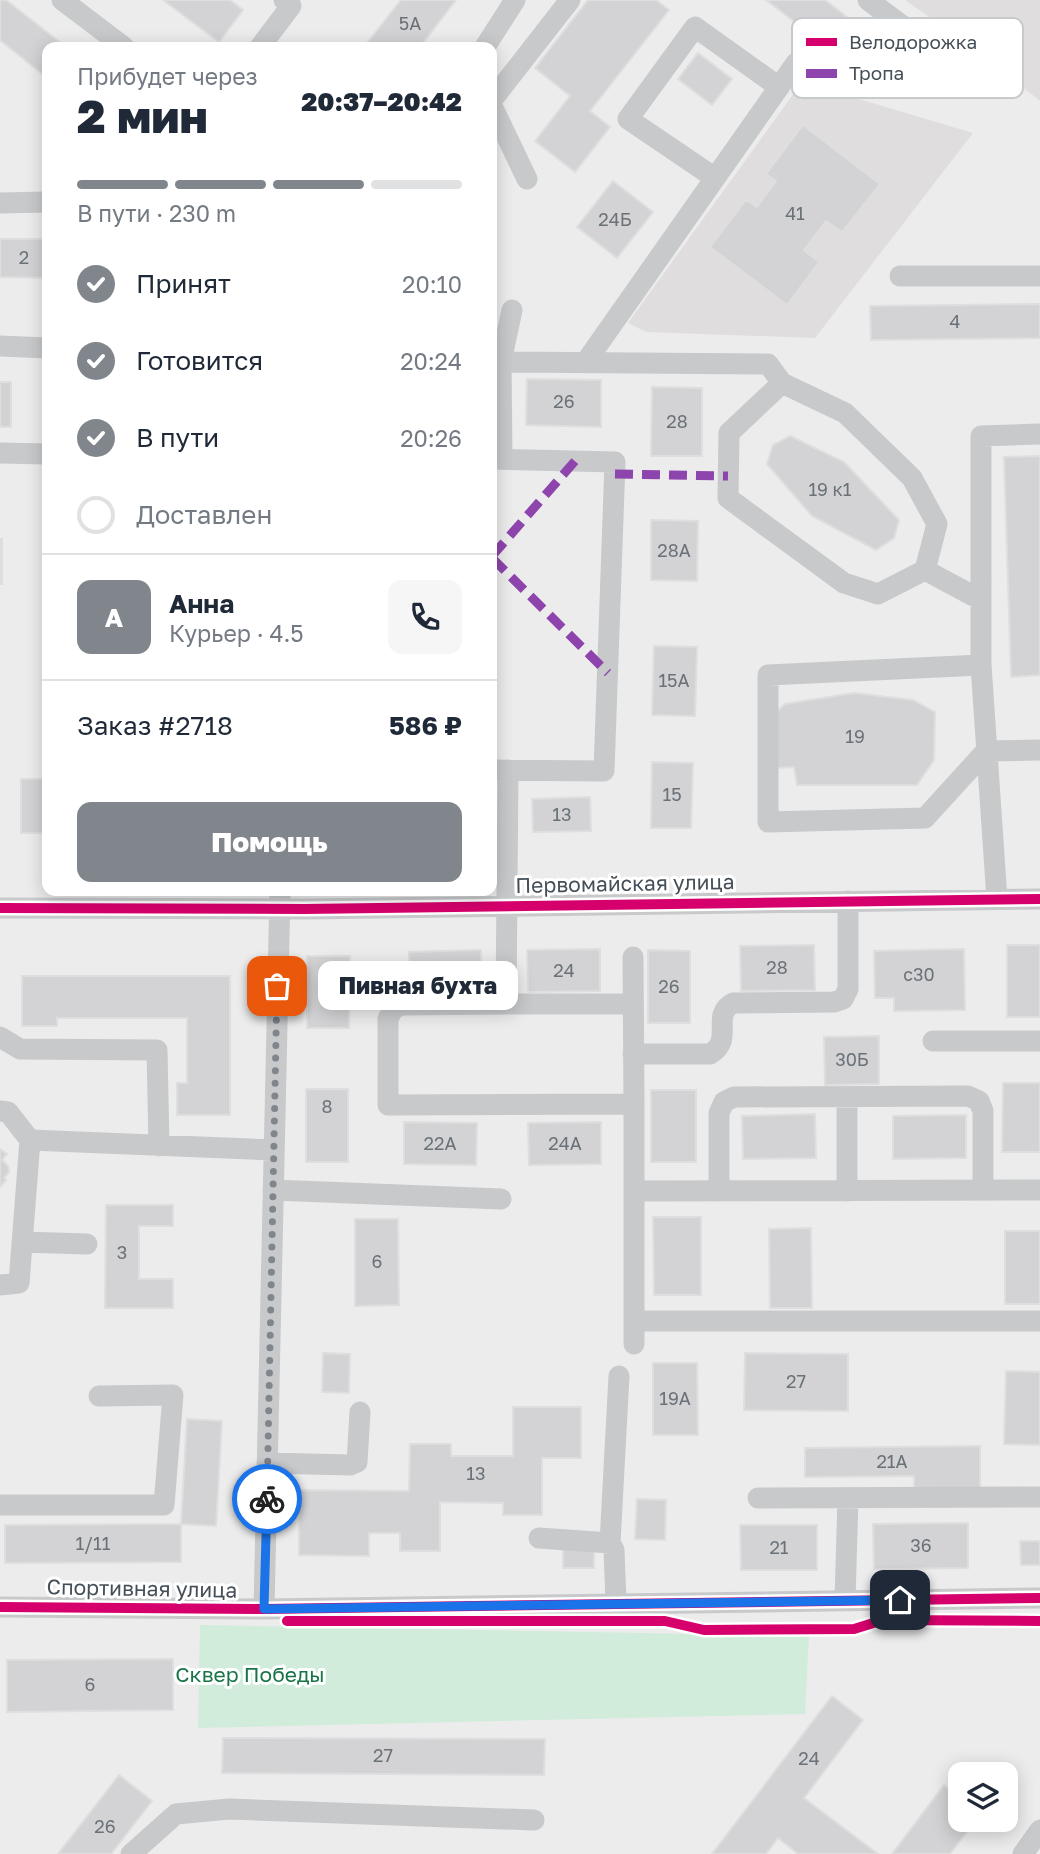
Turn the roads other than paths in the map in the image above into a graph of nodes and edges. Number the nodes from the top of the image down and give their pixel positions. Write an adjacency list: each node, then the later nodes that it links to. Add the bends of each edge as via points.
1 (62, 0): 7 (street)
2 (284, 0): 8 (street, via 291,5)
3 (516, 0): 9 (street)
4 (570, 0): 12 (street)
5 (868, 0): 6 (street)
6 (892, 18)
7 (117, 42)
8 (264, 42)
9 (488, 42)
10 (792, 69): 11 (street)
11 (779, 87): 14 (street); 14 (street, via 695,27 628,119)
12 (497, 94)
13 (497, 116): 15 (street)
14 (715, 178): 25 (street, via 633,279)
15 (527, 179)
16 (42, 202): 17 (street)
17 (0, 203)
18 (900, 276): 19 (street)
19 (1040, 276)
20 (512, 310): 23 (street)
21 (0, 346): 22 (street)
22 (42, 348)
23 (497, 359)
24 (497, 362): 25 (street)
25 (585, 363): 26 (street, via 768,365)
26 (782, 383): 31 (street, via 845,413 912,478 937,524); 31 (street, via 729,433 728,498 844,583 878,594)
27 (1040, 434): 32 (street, via 981,436)
28 (0, 453): 29 (street)
29 (42, 454)
30 (497, 459): 36 (street, via 615,462 604,771)
31 (925, 570): 32 (street)
32 (981, 600): 33 (street)
33 (981, 665): 35 (street); 35 (street, via 768,675 768,822 925,818)
34 (1040, 750): 35 (street)
35 (986, 751): 37 (street)
36 (500, 770): 41 (street)
37 (997, 899): 38 (street, Первомайская улица); 40 (street, Первомайская улица)
38 (1040, 899)
39 (279, 900): 41 (street, Первомайская улица); 42 (street, Первомайская улица); 55 (street)
40 (848, 901): 41 (street, Первомайская улица); 49 (street, via 848,989 843,999 733,1003 722,1014 722,1042 710,1054)
41 (506, 905): 44 (street)
42 (0, 908)
43 (633, 957): 45 (street)
44 (506, 1004): 45 (street); 51 (street, via 401,1005 393,1009 388,1019 388,1105)
45 (634, 1004): 49 (street)
46 (0, 1037): 54 (street, via 20,1049 157,1050)
47 (933, 1041): 48 (street)
48 (1040, 1041)
49 (633, 1054): 51 (street)
50 (847, 1097): 57 (street, via 968,1096 979,1101 983,1111); 60 (street, via 734,1097 724,1102 719,1113); 61 (street)
51 (634, 1104): 59 (street)
52 (0, 1111): 53 (street, via 8,1112)
53 (30, 1140): 54 (street); 63 (street)
54 (159, 1146): 55 (street)
55 (274, 1150): 56 (street)
56 (273, 1190): 62 (street); 72 (street)
57 (983, 1190): 58 (street); 61 (street)
58 (1040, 1190)
59 (634, 1191): 60 (street); 66 (street)
60 (719, 1191): 61 (street)
61 (847, 1191)
62 (501, 1199)
63 (22, 1242): 64 (street); 65 (street, via 19,1283)
64 (87, 1244)
65 (0, 1284)
66 (634, 1321): 67 (street); 68 (street)
67 (1040, 1321)
68 (634, 1343)
69 (619, 1376): 78 (street)
70 (99, 1396): 76 (street, via 173,1395 164,1505)
71 (360, 1412): 72 (street, via 357,1462)
72 (267, 1463): 83 (street)
73 (1040, 1497): 75 (street)
74 (758, 1498): 75 (street)
75 (848, 1498): 80 (street)
76 (0, 1505)
77 (539, 1538): 78 (street)
78 (610, 1543): 81 (street)
79 (1040, 1598): 80 (street, Спортивная улица)
80 (845, 1600): 81 (street, Спортивная улица)
81 (616, 1603): 83 (street, Спортивная улица)
82 (0, 1607): 83 (street, Спортивная улица)
83 (264, 1609)
84 (534, 1820): 86 (street, via 229,1809 176,1814)
85 (1040, 1830): 87 (street)
86 (141, 1852)
87 (1023, 1854)

